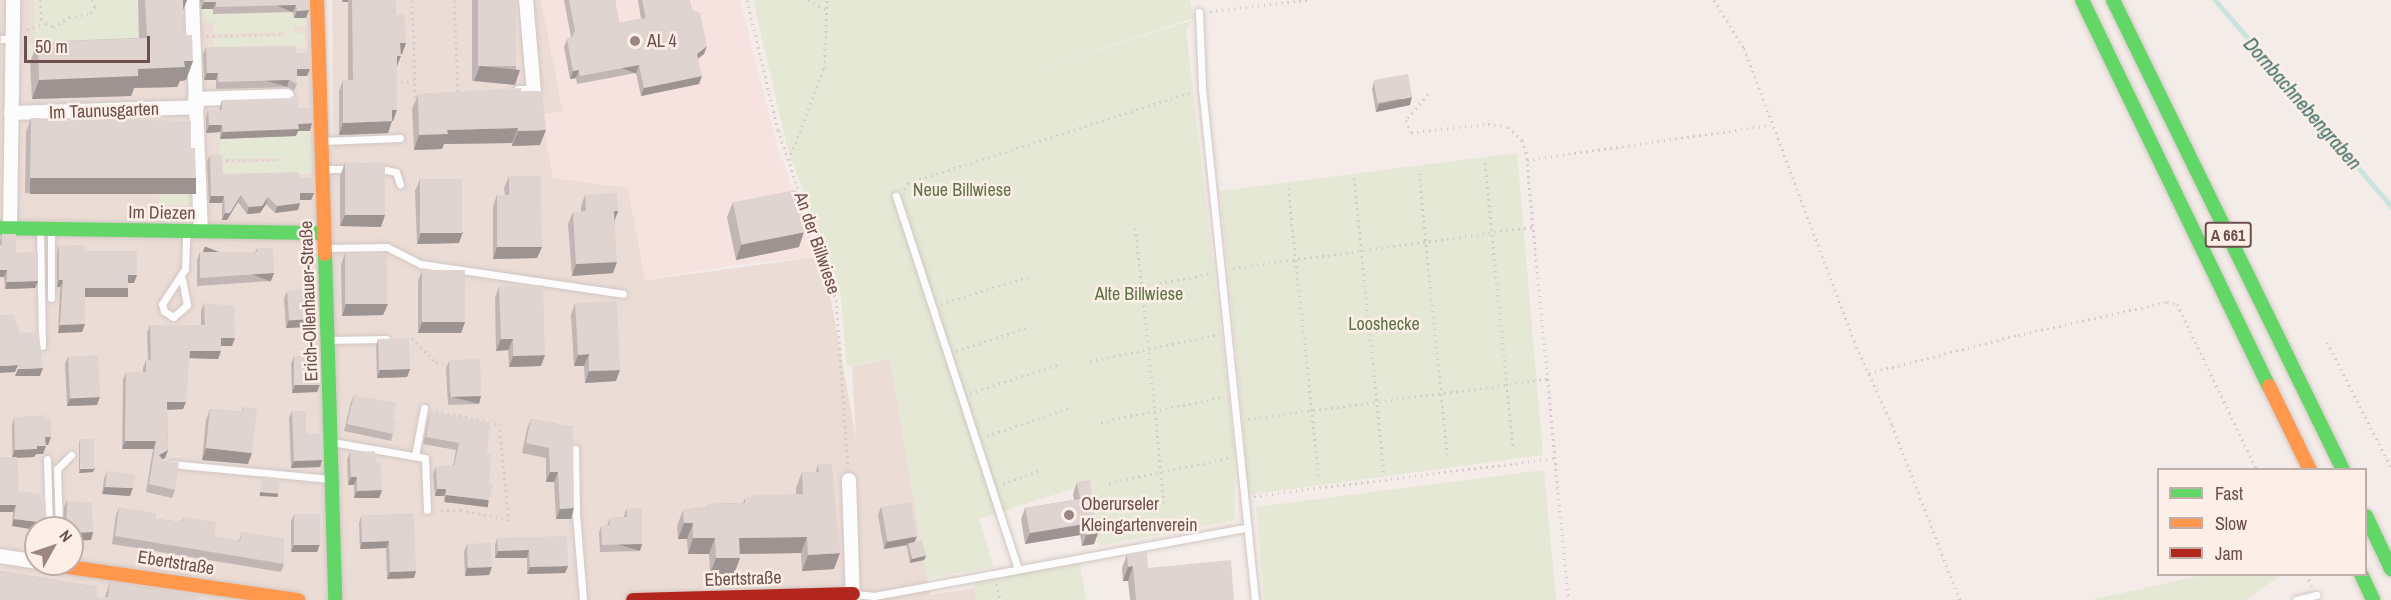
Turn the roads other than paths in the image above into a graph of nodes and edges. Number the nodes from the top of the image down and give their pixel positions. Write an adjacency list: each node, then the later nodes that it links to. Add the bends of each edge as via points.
1 (13, 0): 8 (street)
2 (192, 0): 11 (street)
3 (317, 0): 14 (main road, Erich-Ollenhauer-Straße)
4 (526, 0): 9 (street, via 534,93)
5 (2082, 0): 37 (main road, A 661)
6 (2113, 0): 38 (main road, A 661)
7 (1199, 12): 45 (lane, via 1202,87)
8 (8, 36): 12 (street)
9 (501, 94)
10 (287, 96): 11 (street)
11 (196, 103): 12 (street, Im Taunusgarten); 21 (street)
12 (12, 114): 18 (street)
13 (400, 138): 14 (lane)
14 (322, 141): 15 (main road, Erich-Ollenhauer-Straße)
15 (322, 169): 16 (lane, via 385,168 396,172); 22 (main road, Erich-Ollenhauer-Straße)
16 (400, 184)
17 (896, 196): 49 (lane)
18 (5, 228): 19 (main road, Im Diezen)
19 (46, 229): 20 (main road, Im Diezen); 26 (lane); 29 (lane)
20 (186, 231): 21 (main road, Im Diezen); 24 (lane)
21 (201, 231): 22 (main road, Im Diezen)
22 (324, 232): 23 (main road, Erich-Ollenhauer-Straße)
23 (324, 248): 25 (lane, via 387,247 422,264); 28 (main road, Erich-Ollenhauer-Straße)
24 (182, 279): 24 (lane, via 162,304 173,317 187,305)
25 (623, 294)
26 (51, 298)
27 (412, 338): 28 (lane)
28 (328, 340): 31 (main road, Erich-Ollenhauer-Straße)
29 (42, 346)
30 (424, 408): 34 (lane)
31 (332, 442): 34 (lane); 39 (main road, Erich-Ollenhauer-Straße)
32 (576, 449): 57 (lane, via 576,514)
33 (71, 455): 43 (lane, via 57,469)
34 (414, 456): 41 (lane, via 425,458)
35 (47, 459): 42 (lane)
36 (162, 463): 39 (lane)
37 (2309, 468)
38 (2342, 468)
39 (332, 479): 56 (main road, Erich-Ollenhauer-Straße)
40 (849, 480): 54 (street)
41 (427, 510)
42 (49, 516)
43 (59, 516)
44 (2367, 518): 50 (main road)
45 (1245, 528): 49 (lane); 59 (lane)
46 (0, 556): 47 (street)
47 (24, 560)
48 (84, 569): 53 (main road, Ebertstraße)
49 (1018, 569): 54 (lane)
50 (2391, 569)
51 (2362, 576): 61 (main road)
52 (2316, 595): 60 (lane)
53 (251, 596): 55 (main road, Ebertstraße)
54 (853, 597): 58 (main road, Ebertstraße)
55 (298, 600)
56 (335, 600)
57 (583, 600)
58 (633, 600)
59 (1255, 600)
60 (2296, 600)
61 (2373, 600)

